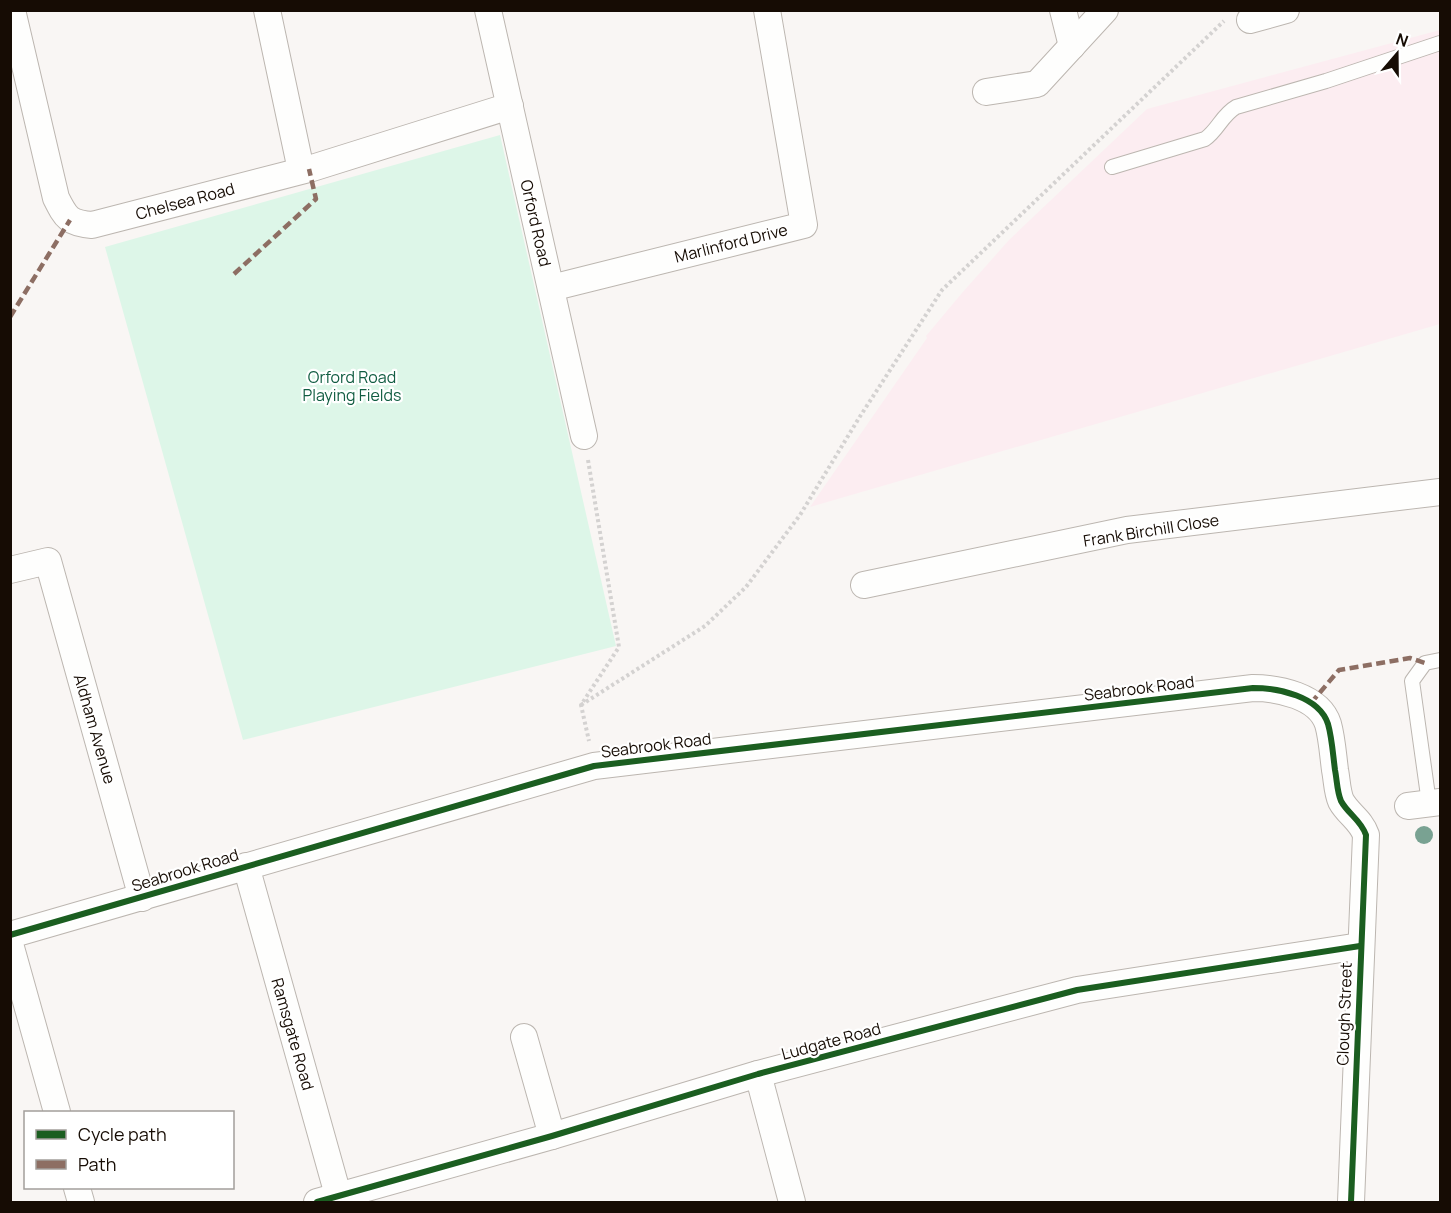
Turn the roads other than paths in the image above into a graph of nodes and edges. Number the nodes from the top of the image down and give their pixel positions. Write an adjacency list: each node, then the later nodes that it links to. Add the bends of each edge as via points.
1 (12, 10): 14 (street, Chelsea Road, via 56,198 69,220 92,225)
2 (267, 10): 14 (street)
3 (488, 10): 12 (street, Orford Road)
4 (767, 10): 15 (street, Marlinford Drive, via 804,225)
5 (1062, 10): 10 (street)
6 (1106, 10): 10 (street)
7 (1286, 10): 8 (street)
8 (1239, 19)
9 (1440, 43): 13 (lane, via 1236,107 1205,139)
10 (1072, 46): 11 (street, via 1037,84)
11 (986, 92)
12 (510, 106): 14 (street, Chelsea Road); 15 (street, Orford Road)
13 (1112, 167)
14 (301, 170)
15 (551, 288): 16 (street, Orford Road)
16 (584, 436)
17 (1440, 492): 19 (street, Frank Birchill Close, via 1127,531)
18 (10, 570): 24 (street, Aldham Avenue, via 48,561)
19 (864, 585)
20 (1440, 660): 21 (lane, via 1425,663 1412,681)
21 (1426, 803)
22 (1363, 826): 23 (street, Seabrook Road, via 1341,802 1327,723 1320,712 1287,692 1253,688 594,766); 27 (street, Clough Street, via 1366,845)
23 (246, 866): 24 (street, Seabrook Road); 32 (street, Ramsgate Road)
24 (142, 898): 25 (street, Seabrook Road)
25 (10, 935)
26 (10, 944): 30 (street)
27 (1360, 946): 29 (street, Ludgate Road, via 1077,990); 34 (street, Clough Street)
28 (524, 1037): 31 (street)
29 (758, 1074): 31 (street, Ludgate Road); 33 (street)
30 (56, 1111)
31 (552, 1136): 32 (street, Ludgate Road)
32 (332, 1200)
33 (792, 1203)
34 (1351, 1203)

